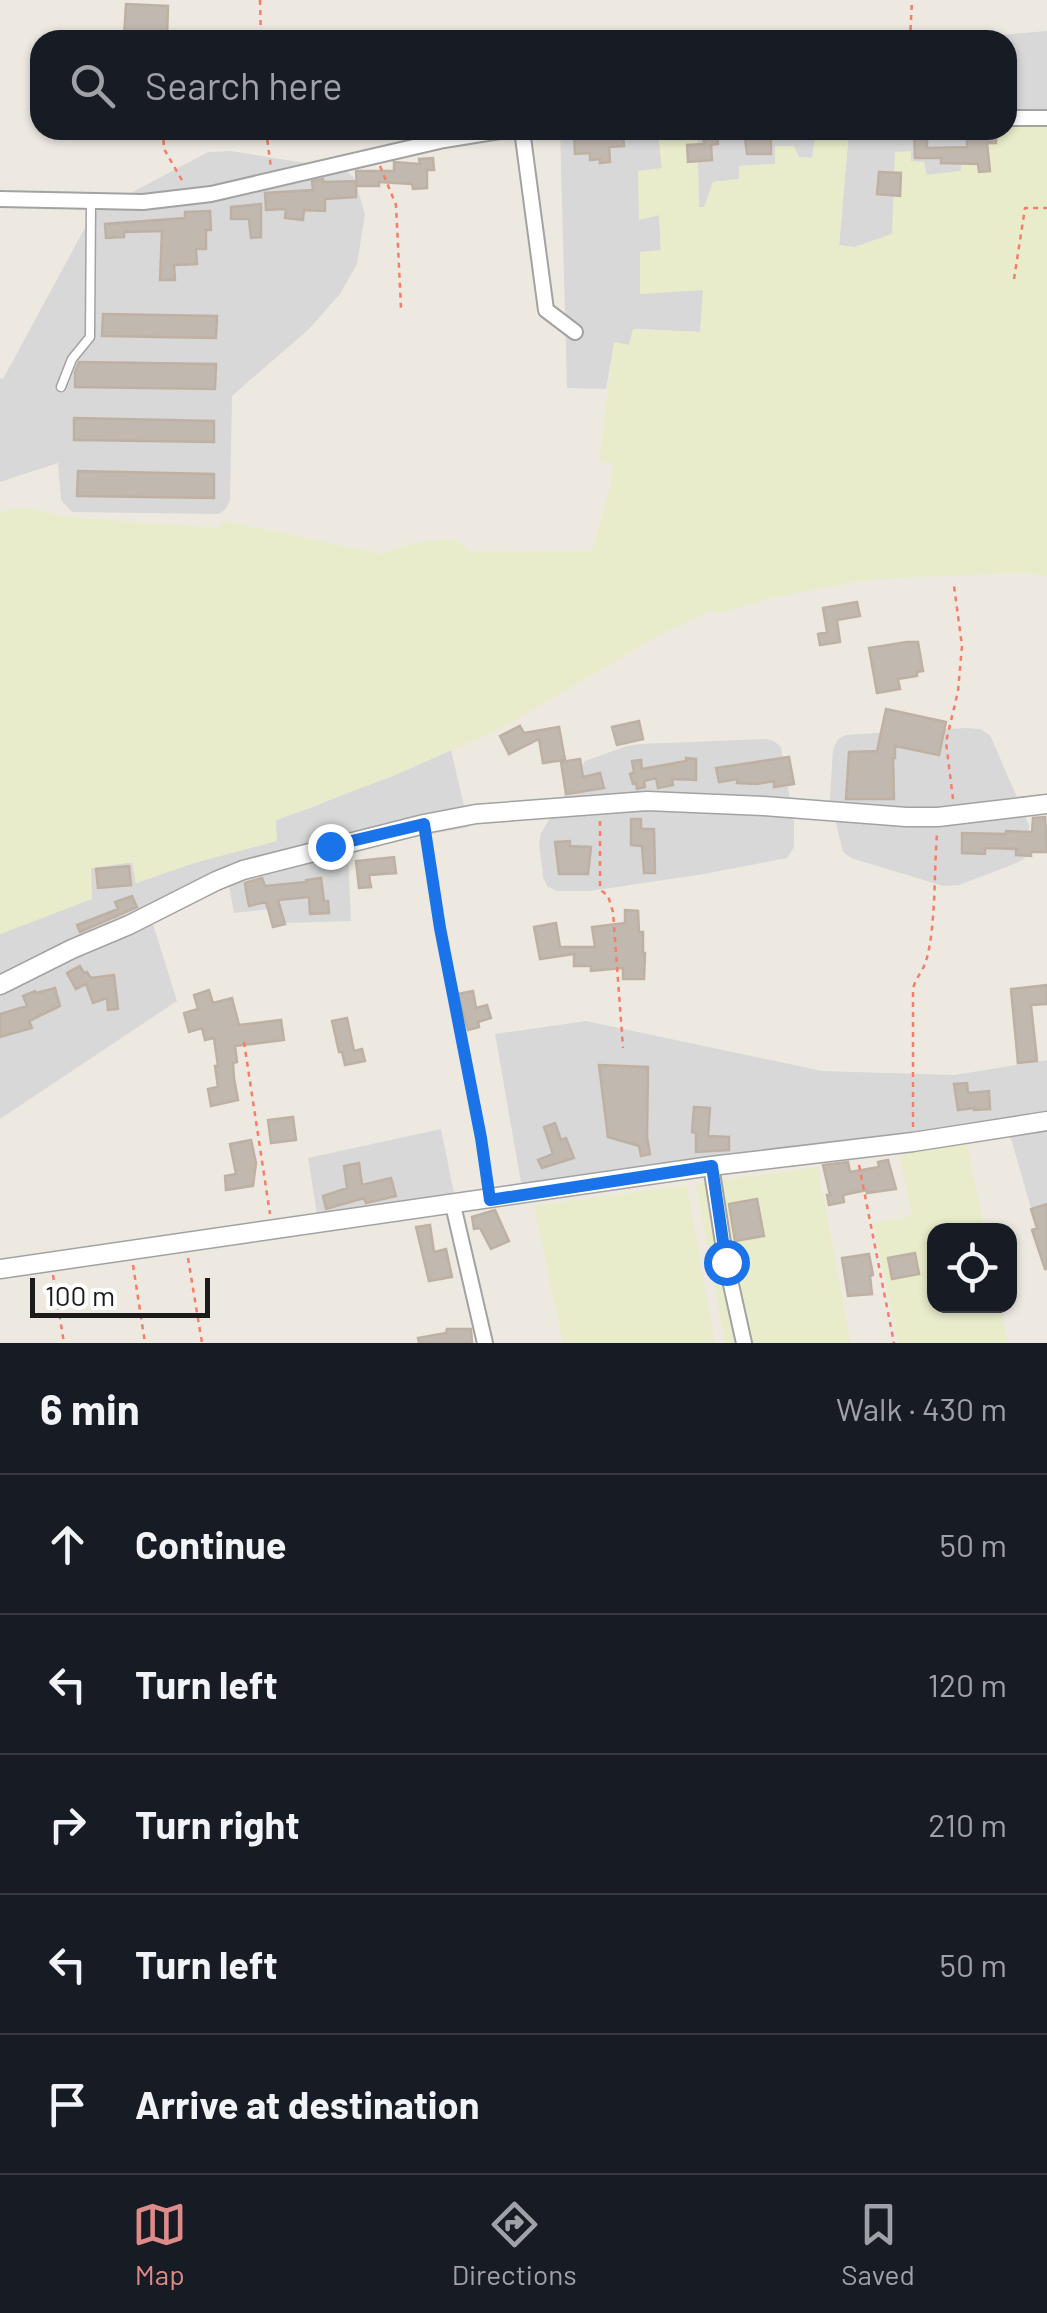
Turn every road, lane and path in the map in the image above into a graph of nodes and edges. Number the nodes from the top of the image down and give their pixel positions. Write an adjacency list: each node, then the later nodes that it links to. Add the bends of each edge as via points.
1 (260, 0): 3 (path)
2 (912, 0): 4 (path)
3 (262, 30)
4 (910, 30)
5 (1017, 118): 6 (street)
6 (1047, 118)
7 (164, 140): 13 (path)
8 (267, 140): 12 (path)
9 (444, 140): 11 (street)
10 (523, 140): 19 (street, via 546,310)
11 (376, 156): 12 (street); 18 (path, via 396,205)
12 (272, 179): 13 (street)
13 (191, 196): 15 (street)
14 (0, 200): 15 (street)
15 (91, 202): 20 (lane, via 90,336)
16 (1047, 208): 17 (path, via 1025,208)
17 (1014, 279)
18 (401, 308)
19 (575, 332)
20 (62, 387)
21 (954, 586): 24 (path, via 962,646 946,742)
22 (1047, 804): 24 (street)
23 (600, 805): 24 (street, via 647,801); 25 (street); 28 (path, via 600,886 613,912)
24 (946, 816): 30 (path, via 926,962 913,990)
25 (424, 824): 26 (street, via 230,875); 33 (path)
26 (0, 985)
27 (244, 1042): 35 (path)
28 (623, 1048)
29 (1047, 1121): 30 (street)
30 (913, 1142): 31 (street)
31 (856, 1149): 32 (street); 45 (path)
32 (712, 1166): 33 (street); 44 (street)
33 (490, 1200): 34 (street)
34 (453, 1205): 35 (street); 43 (street)
35 (272, 1231): 36 (street)
36 (186, 1242): 37 (street); 42 (path)
37 (130, 1250): 38 (street); 41 (path)
38 (50, 1262): 39 (street); 40 (path)
39 (0, 1269)
40 (64, 1343)
41 (145, 1343)
42 (202, 1343)
43 (484, 1343)
44 (744, 1343)
45 (894, 1343)

